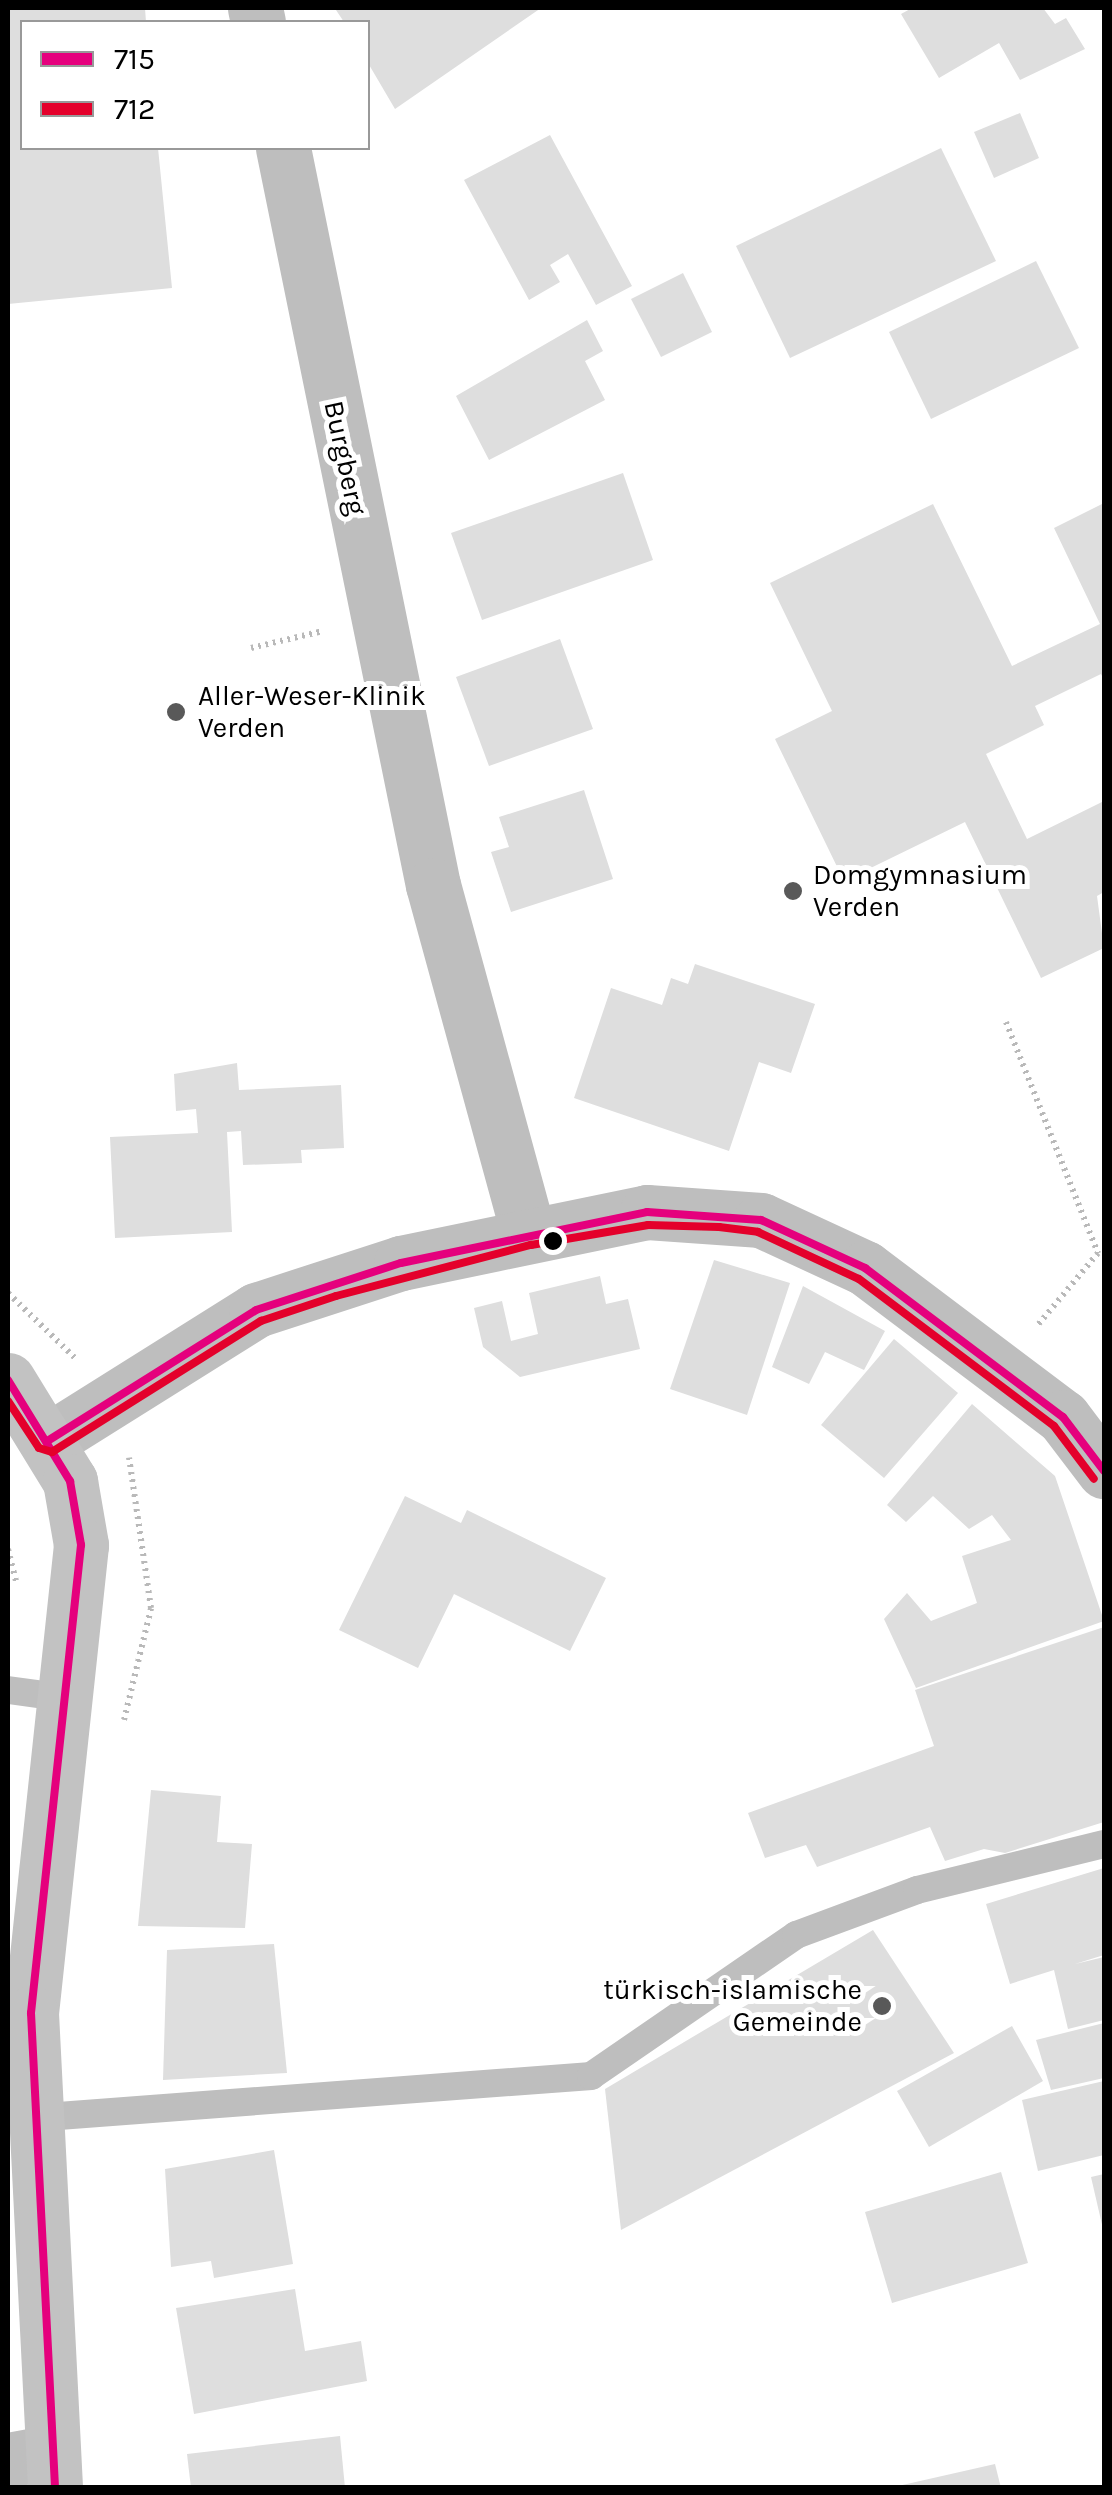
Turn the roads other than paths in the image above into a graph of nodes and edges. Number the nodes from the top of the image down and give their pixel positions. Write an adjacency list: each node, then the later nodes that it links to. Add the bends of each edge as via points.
1 (282, 150): 2 (street, Burgberg, via 433,884)
2 (528, 1233): 4 (street, via 401,1263 256,1310); 5 (street, via 647,1212 760,1220 865,1268 1003,1367 1063,1417)
3 (8, 1380): 4 (main road)
4 (49, 1440): 7 (main road, via 70,1481 81,1546)
5 (1104, 1471)
6 (8, 1690): 7 (lane)
7 (67, 1698): 9 (main road, via 37,1910)
8 (1104, 1844): 9 (lane, via 917,1890 796,1936 591,2076)
9 (32, 2118): 10 (main road)
10 (38, 2467)

